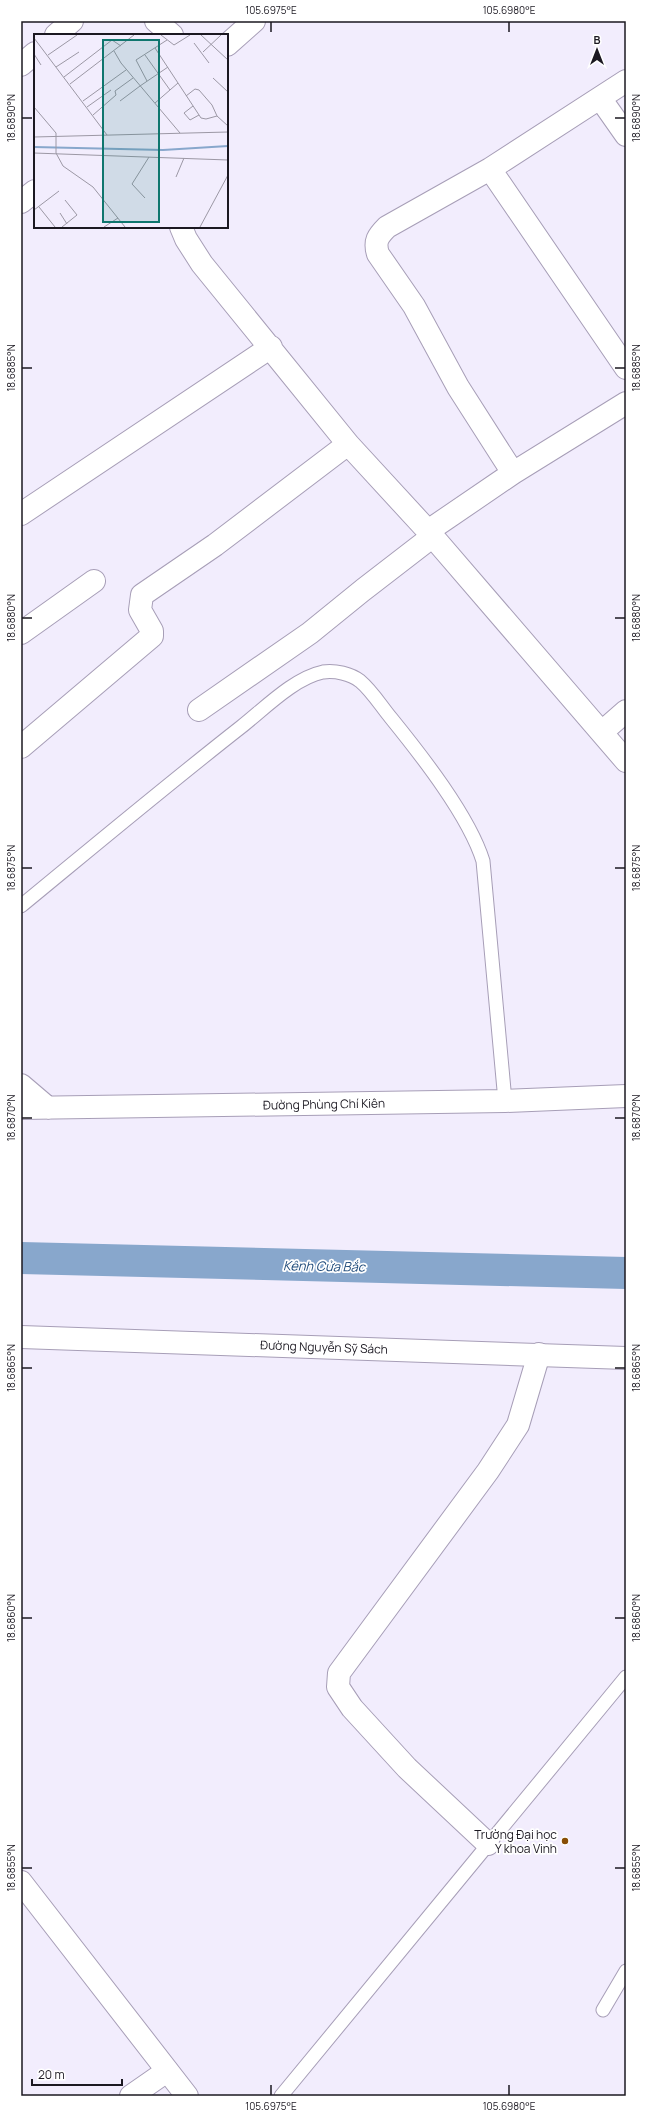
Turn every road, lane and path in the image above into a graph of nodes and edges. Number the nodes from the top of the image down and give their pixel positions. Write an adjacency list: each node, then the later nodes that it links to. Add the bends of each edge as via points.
1 (72, 21): 4 (street)
2 (156, 21): 5 (street)
3 (254, 21): 6 (street)
4 (57, 34)
5 (171, 34)
6 (228, 44)
7 (34, 54): 8 (street)
8 (21, 65)
9 (626, 81): 10 (street)
10 (600, 98): 11 (street); 12 (street)
11 (626, 135)
12 (490, 168): 17 (street); 20 (street, via 387,227 378,235 376,245 378,254 414,306 458,386)
13 (34, 192): 14 (street)
14 (21, 202)
15 (181, 228): 16 (street, via 202,264)
16 (271, 346): 19 (street); 21 (street)
17 (626, 368)
18 (626, 403): 20 (street)
19 (348, 444): 22 (street); 28 (street, via 215,545 142,595 140,610 152,631 152,636)
20 (513, 472): 22 (street)
21 (21, 514)
22 (431, 534): 25 (street, via 310,633); 27 (street)
23 (94, 581): 24 (street)
24 (21, 632)
25 (199, 710)
26 (626, 711): 27 (street)
27 (602, 732): 29 (street)
28 (21, 747)
29 (626, 761)
30 (21, 906): 33 (lane, via 292,687 306,678 324,672 338,672 350,676 359,680 369,690 410,742 454,805 478,845 483,861)
31 (21, 1086): 35 (street)
32 (626, 1096): 33 (street, Đường Phùng Chí Kiên)
33 (505, 1101): 35 (street, Đường Phùng Chí Kiên)
34 (21, 1108): 35 (street, Đường Phùng Chí Kiên)
35 (48, 1108)
36 (21, 1337): 37 (street, Đường Nguyễn Sỹ Sách)
37 (539, 1354): 38 (street, Đường Nguyễn Sỹ Sách); 40 (street, via 518,1425 488,1471 339,1673 337,1681 338,1687 352,1708 407,1768)
38 (626, 1358)
39 (626, 1677): 40 (lane)
40 (488, 1844): 47 (lane)
41 (21, 1882): 44 (street)
42 (626, 1971): 43 (lane)
43 (603, 2010)
44 (167, 2071): 45 (street); 46 (street)
45 (131, 2096)
46 (188, 2096)
47 (281, 2096)

